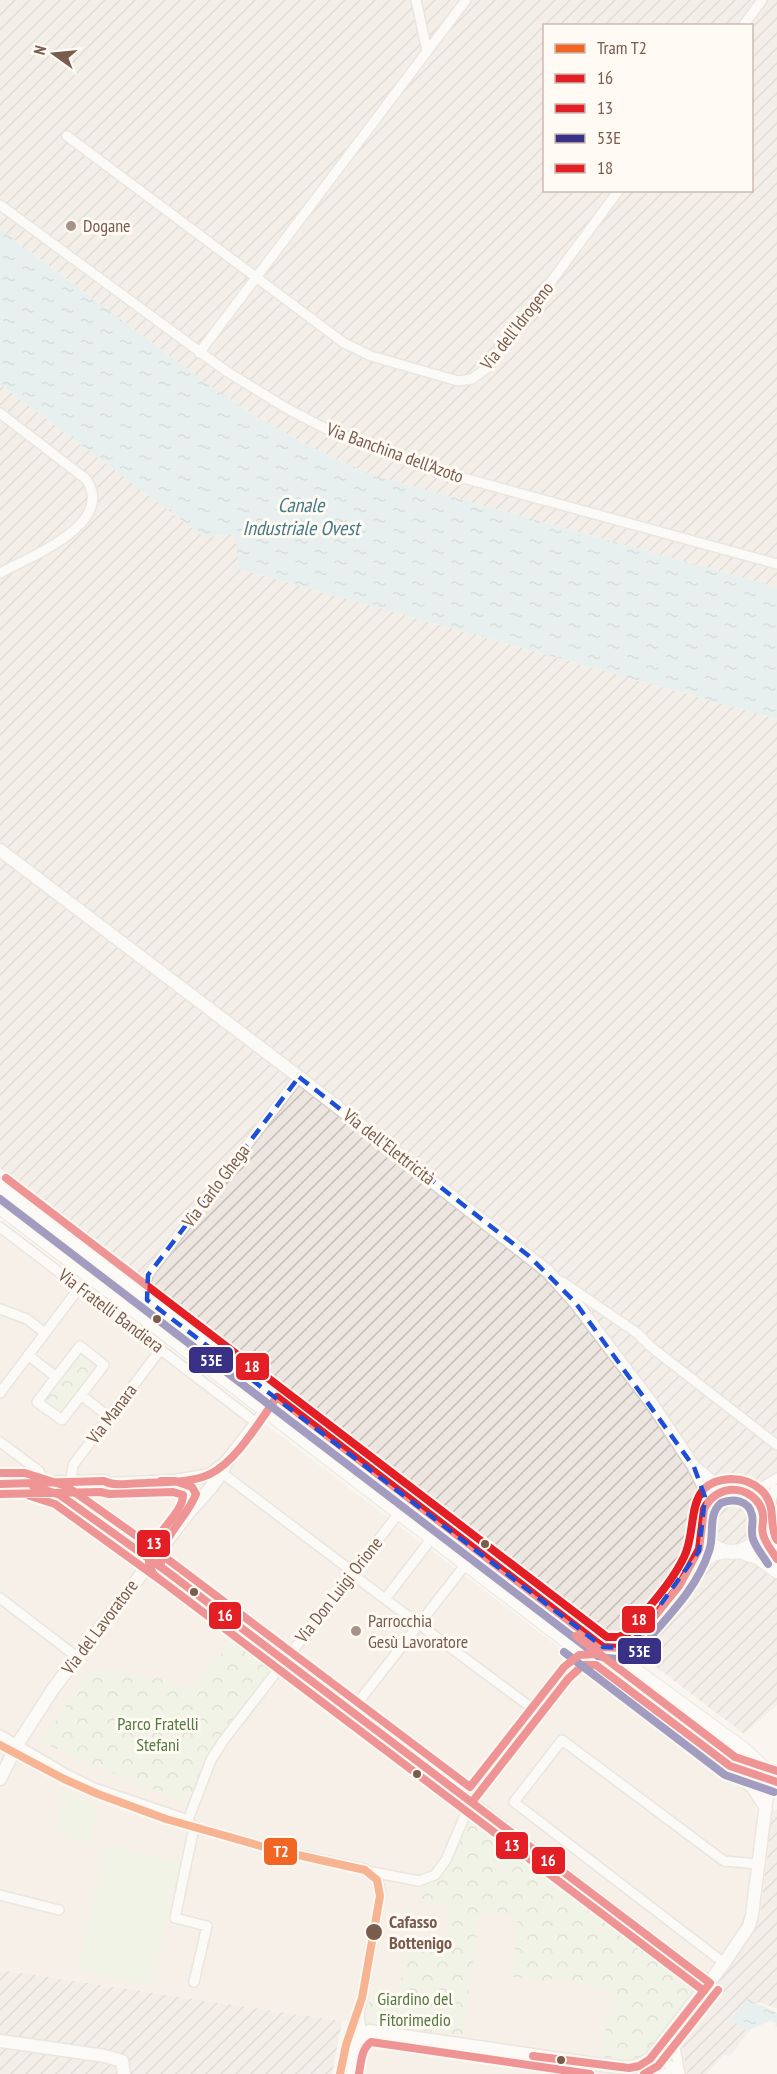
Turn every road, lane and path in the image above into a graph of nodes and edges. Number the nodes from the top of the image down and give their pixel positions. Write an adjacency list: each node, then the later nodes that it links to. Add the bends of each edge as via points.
1 (416, 0): 5 (street)
2 (466, 0): 5 (street)
3 (762, 0): 4 (street)
4 (744, 24)
5 (427, 51): 9 (street)
6 (67, 136): 9 (street, Via dell'Idrogeno)
7 (618, 192): 9 (street, Via dell'Idrogeno, via 487,368 467,380 454,380 362,352)
8 (0, 205): 10 (street, Via Banchina dell'Azoto)
9 (256, 278): 10 (street)
10 (199, 353): 12 (street, Via Banchina dell'Azoto, via 286,408 373,449 477,483)
11 (0, 413): 13 (street, via 88,481 92,492 92,503 80,527)
12 (777, 564)
13 (0, 573)
14 (0, 850): 15 (street, Via dell'Elettricità)
15 (299, 1077): 19 (street, Via dell'Elettricità); 21 (street, Via Carlo Ghega, via 148,1275)
16 (0, 1186): 21 (main road, Via Fratelli Bandiera)
17 (0, 1207): 30 (main road, Via Fratelli Bandiera)
18 (0, 1227): 20 (street, Via Fratelli Bandiera)
19 (547, 1271): 34 (street, Via dell'Elettricità, via 637,1333); 36 (street, via 652,1404)
20 (80, 1288): 23 (street); 24 (street, Via Fratelli Bandiera)
21 (147, 1300): 29 (main road, Via Fratelli Bandiera)
22 (0, 1309): 23 (street, via 27,1319)
23 (45, 1333): 25 (street)
24 (161, 1349): 31 (street, Via Manara); 32 (street, Via Fratelli Bandiera)
25 (28, 1355): 26 (street); 27 (street)
26 (56, 1377): 28 (street, via 37,1402 62,1420); 28 (street, via 80,1346 104,1365)
27 (0, 1393)
28 (81, 1395): 31 (street)
29 (277, 1397): 30 (street, Via del Lavoratore); 69 (main road, Via Fratelli Bandiera)
30 (266, 1412): 35 (street, Via del Lavoratore); 49 (main road, Via Fratelli Bandiera)
31 (109, 1417): 39 (street, Via Manara, via 73,1465)
32 (250, 1418)
33 (0, 1442): 40 (street, via 39,1471)
34 (777, 1444)
35 (225, 1467): 38 (street, via 209,1475); 48 (street, Via del Lavoratore); 64 (street)
36 (694, 1467): 45 (street); 47 (street, via 704,1487)
37 (777, 1478): 46 (street)
38 (175, 1480): 43 (street); 48 (street, via 192,1487 196,1494)
39 (71, 1481): 40 (street); 43 (street, via 104,1480)
40 (44, 1482): 41 (street)
41 (23, 1483): 42 (street); 51 (street, via 60,1494)
42 (0, 1484)
43 (109, 1484): 51 (street, via 84,1498)
44 (776, 1486): 50 (street); 59 (street, via 770,1503)
45 (727, 1490): 46 (main road); 47 (main road)
46 (745, 1492): 50 (main road, via 759,1504)
47 (705, 1505): 53 (main road)
48 (190, 1511): 56 (street, Via del Lavoratore)
49 (399, 1513): 54 (main road, Via Fratelli Bandiera); 64 (street, Via Don Luigi Orione)
50 (762, 1513): 52 (main road)
51 (98, 1520): 55 (street)
52 (762, 1531): 58 (main road, via 749,1547); 59 (main road)
53 (703, 1532): 57 (main road, via 715,1547); 63 (main road)
54 (432, 1538): 61 (main road, Via Fratelli Bandiera); 66 (street)
55 (135, 1547): 56 (street); 60 (street)
56 (162, 1547): 60 (street, Via del Lavoratore)
57 (724, 1551): 58 (main road); 63 (main road)
58 (739, 1551): 62 (main road, via 759,1557)
59 (774, 1555)
60 (157, 1563): 70 (street, Via del Lavoratore); 71 (street)
61 (466, 1564): 67 (street); 72 (main road, Via Fratelli Bandiera)
62 (777, 1571)
63 (688, 1572): 68 (main road)
64 (352, 1573): 66 (street); 71 (street, Via Don Luigi Orione)
65 (0, 1598): 70 (street)
66 (385, 1599): 67 (street)
67 (418, 1624): 74 (street); 75 (street)
68 (633, 1643): 69 (main road, via 620,1648); 73 (main road)
69 (603, 1647): 73 (main road, Via Fratelli Bandiera)
70 (77, 1657): 77 (street, Via del Lavoratore)
71 (285, 1659): 74 (street); 85 (street, Via Don Luigi Orione, via 211,1761)
72 (596, 1665): 75 (street, via 578,1668); 79 (main road, Via Fratelli Bandiera)
73 (627, 1665): 78 (main road, Via Fratelli Bandiera)
74 (352, 1710): 83 (street)
75 (540, 1714): 83 (street)
76 (0, 1735): 77 (street)
77 (16, 1745): 80 (street, Via del Lavoratore); 85 (street, via 94,1788)
78 (742, 1749): 79 (main road, via 741,1762); 81 (main road, Via Fratelli Bandiera)
79 (730, 1766): 81 (main road, Via Fratelli Bandiera); 84 (street, Via Fratelli Bandiera, via 753,1788)
80 (0, 1779)
81 (773, 1780): 84 (street)
82 (777, 1797): 84 (street)
83 (472, 1802): 88 (street, via 438,1872 423,1881); 94 (street)
84 (766, 1809): 86 (street)
85 (192, 1826): 87 (street); 93 (street, Via Don Luigi Orione, via 175,1918 207,1926)
86 (759, 1864): 92 (street, via 749,1926); 92 (street, via 724,1861 562,1740 514,1802)
87 (372, 1872): 88 (street); 90 (street, via 380,1883)
88 (402, 1878): 90 (street, via 387,1883)
89 (0, 1895): 91 (street)
90 (381, 1896): 96 (street, via 359,2016)
91 (59, 1910)
92 (724, 1963): 94 (street)
93 (194, 1982)
94 (710, 1983): 95 (street)
95 (672, 2031): 98 (street); 103 (street)
96 (362, 2034): 99 (street, via 374,2031 556,2059); 101 (street)
97 (0, 2041): 100 (street, via 105,2056 122,2061)
98 (655, 2053): 99 (street); 103 (street)
99 (639, 2067): 102 (street)
100 (125, 2073)
101 (348, 2074)
102 (667, 2074)
103 (679, 2074)

